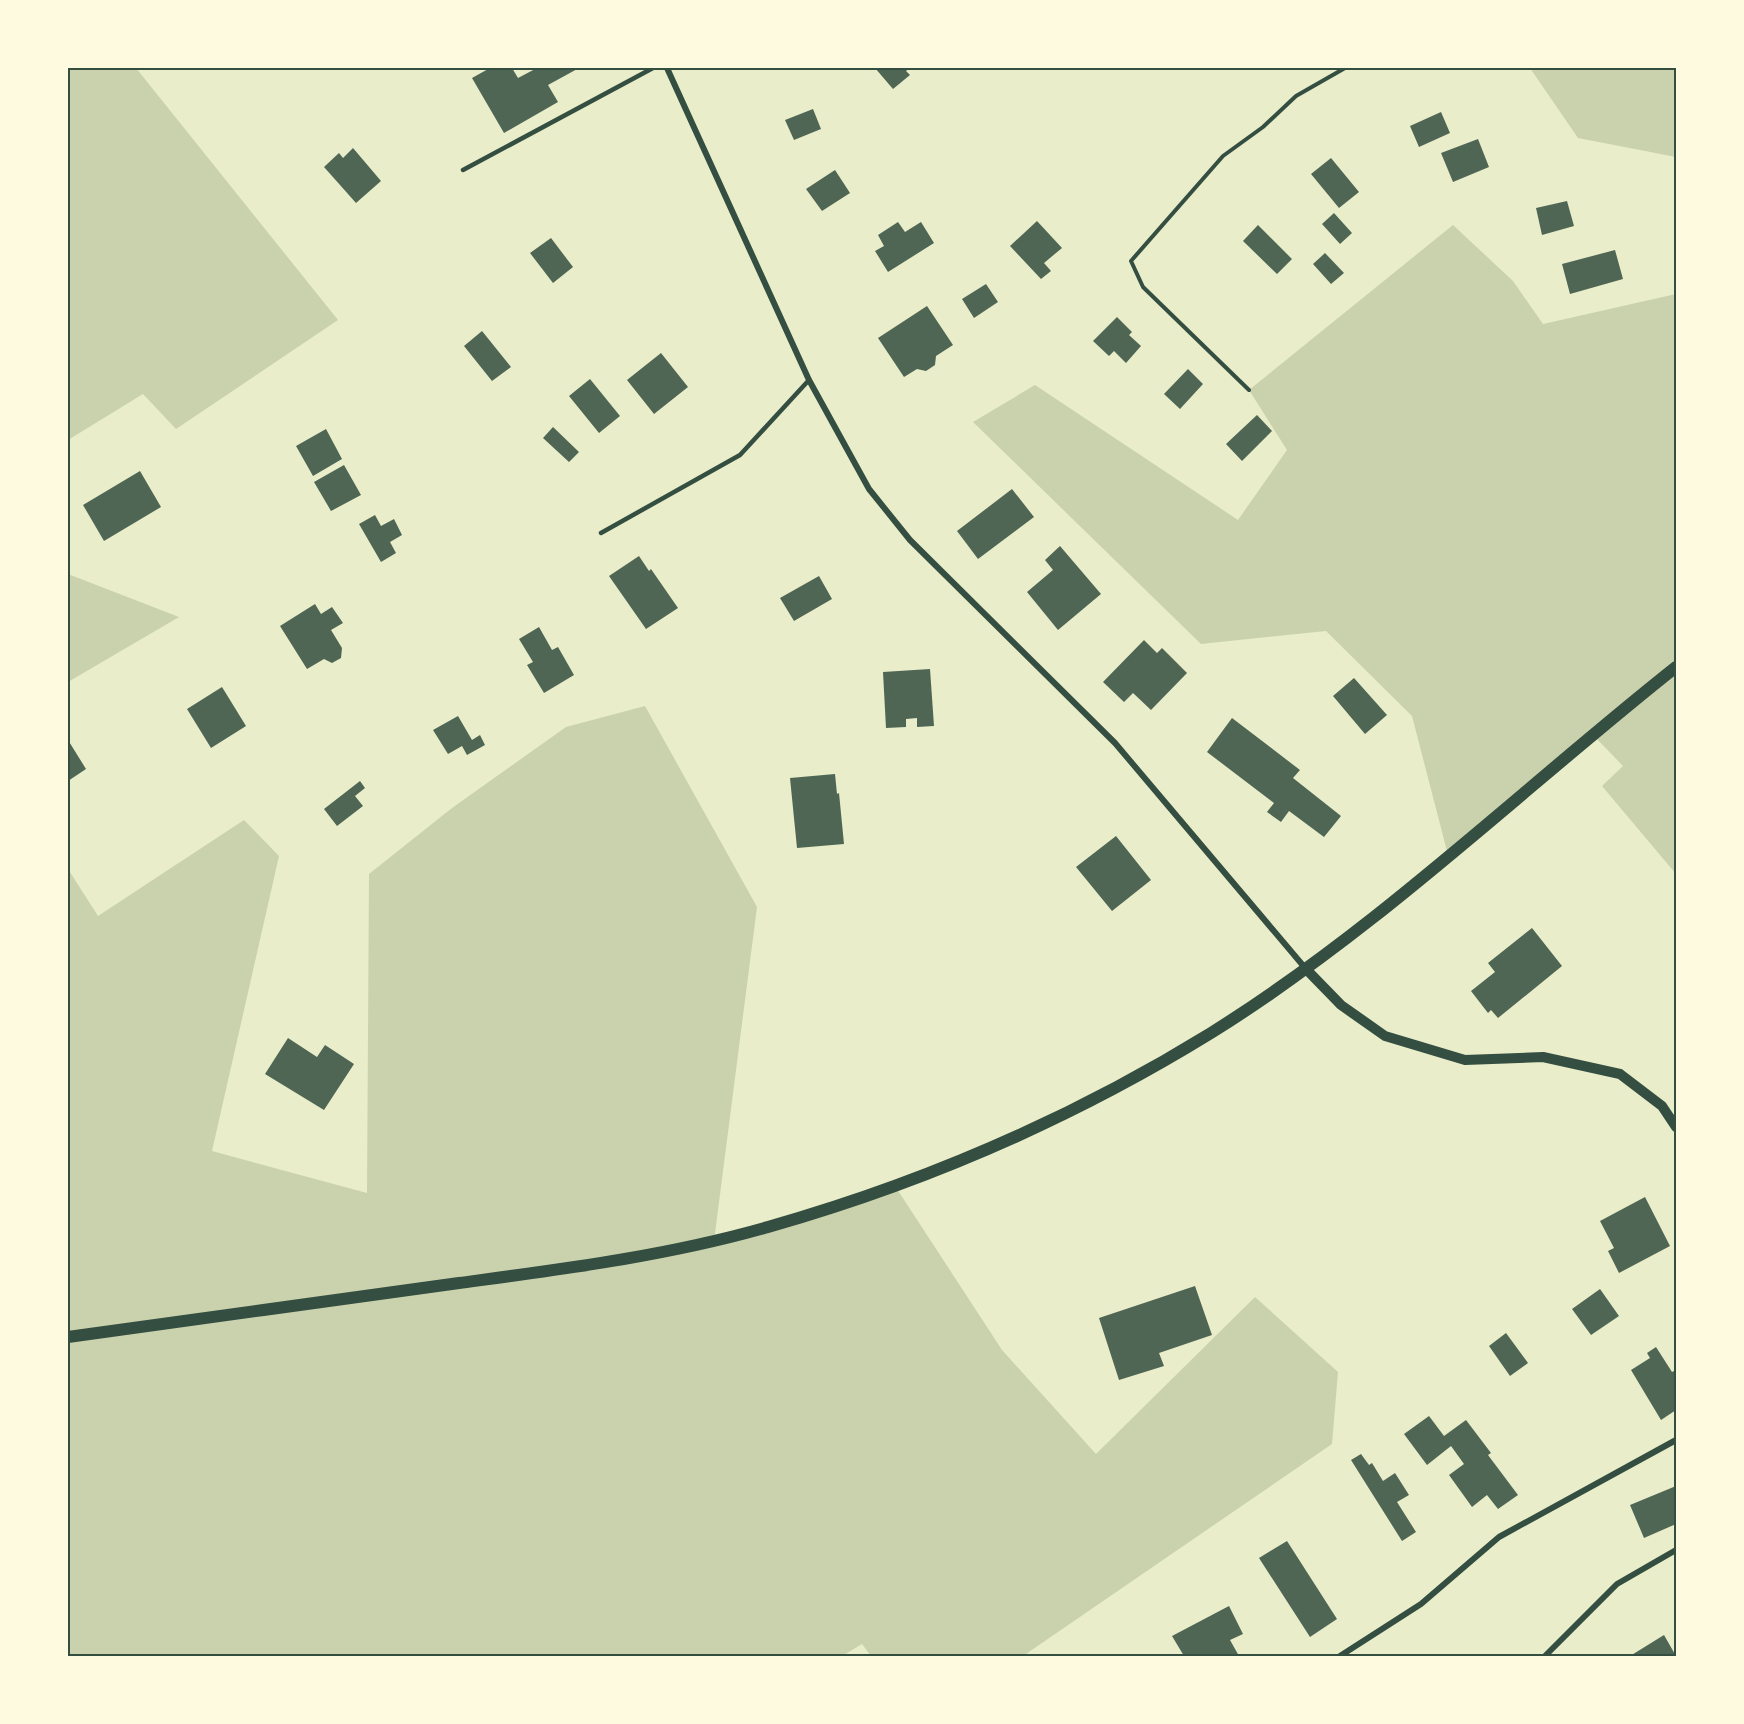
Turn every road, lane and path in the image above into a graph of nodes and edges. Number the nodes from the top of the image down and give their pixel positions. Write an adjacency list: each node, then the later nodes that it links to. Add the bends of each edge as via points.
1 (653, 68): 4 (lane)
2 (667, 68): 5 (street)
3 (1345, 68): 6 (path, via 1296,96 1224,156 1131,261 1143,287)
4 (463, 170)
5 (809, 380): 7 (lane, via 740,455); 9 (street, via 869,489 910,540 1114,743)
6 (1249, 390)
7 (601, 533)
8 (1677, 667): 9 (main road, via 1376,916)
9 (1306, 969): 10 (street, via 1341,1005 1385,1036 1465,1060 1543,1057 1620,1074 1662,1106); 11 (main road, via 1210,1033 994,1148 895,1186 766,1228 590,1265)
10 (1677, 1127)
11 (68, 1336)
12 (1677, 1440): 14 (street, via 1499,1537 1421,1604)
13 (1677, 1550): 15 (street, via 1617,1584)
14 (1340, 1656)
15 (1545, 1656)

